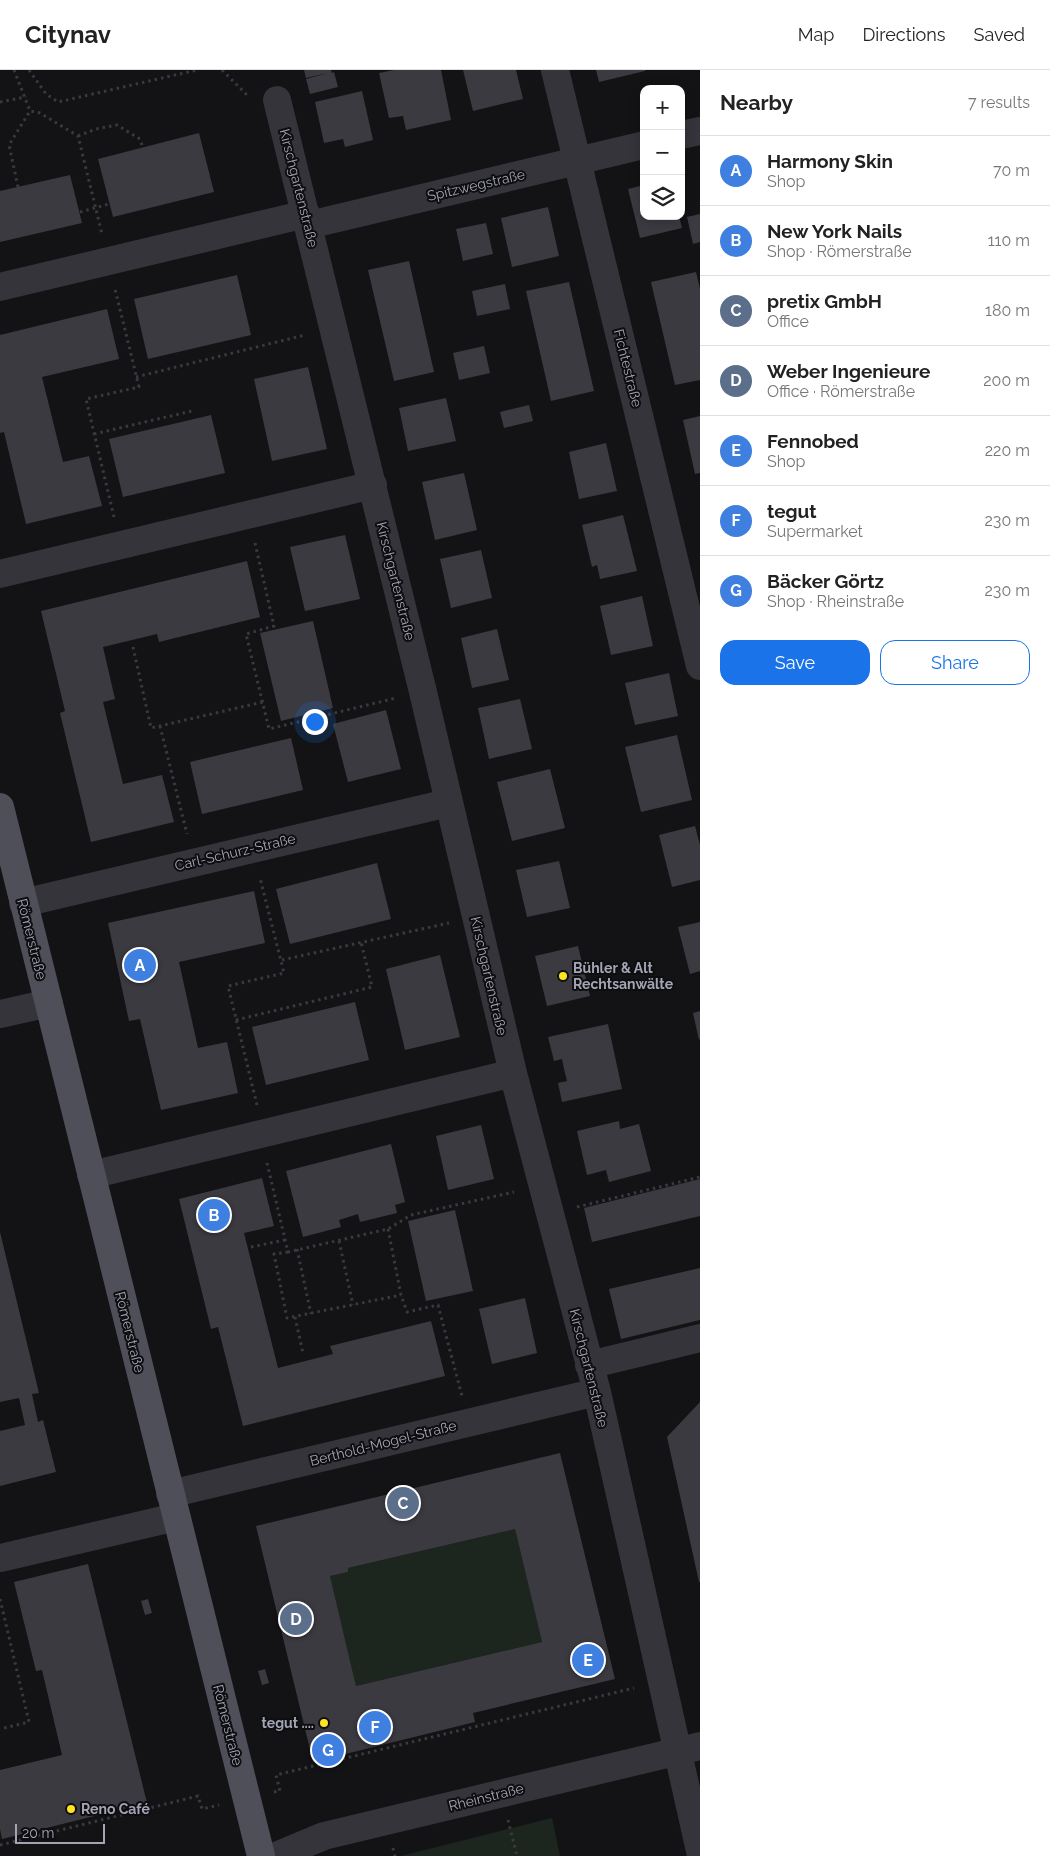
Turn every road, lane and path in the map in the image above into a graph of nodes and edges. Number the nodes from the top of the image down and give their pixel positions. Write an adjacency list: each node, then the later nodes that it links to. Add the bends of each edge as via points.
1 (14, 70): 6 (path)
2 (29, 70): 3 (path, via 46,94 58,102)
3 (197, 70)
4 (222, 70): 7 (path, via 251,99)
5 (555, 70): 15 (street, Fichtestraße)
6 (26, 97): 8 (path); 9 (path)
7 (277, 100): 20 (street, Kirschgartenstraße)
8 (0, 102)
9 (30, 112): 12 (path, via 40,113); 16 (path, via 9,144)
10 (700, 131): 11 (street)
11 (685, 134)
12 (78, 136): 14 (path, via 117,125 140,139); 18 (path)
13 (640, 146): 15 (street, Spitzwegstraße)
14 (143, 148)
15 (578, 161): 20 (street, Spitzwegstraße); 32 (street, Fichtestraße)
16 (18, 187)
17 (109, 204): 18 (path)
18 (97, 208): 19 (path); 21 (path)
19 (80, 212)
20 (308, 220): 21 (street, Spitzwegstraße); 23 (street, Kirschgartenstraße)
21 (108, 261): 22 (street, Spitzwegstraße); 24 (path)
22 (0, 287)
23 (333, 328): 24 (path); 27 (street, Kirschgartenstraße)
24 (136, 377): 26 (path, via 139,387 86,399)
25 (192, 411): 26 (path)
26 (94, 434): 29 (path)
27 (373, 485): 28 (street); 33 (street, Kirschgartenstraße)
28 (248, 514): 29 (street); 34 (path, via 274,626 246,634)
29 (121, 544): 30 (street)
30 (0, 574)
31 (133, 647): 35 (path, via 152,728)
32 (700, 666)
33 (423, 692): 34 (path, via 269,729); 36 (street, Kirschgartenstraße)
34 (263, 702): 35 (path)
35 (160, 726): 38 (path)
36 (448, 803): 38 (street, Carl-Schurz-Straße); 40 (street, Kirschgartenstraße)
37 (0, 807): 39 (main road, Römerstraße)
38 (194, 862): 39 (street, Carl-Schurz-Straße)
39 (23, 903): 43 (main road, Römerstraße)
40 (475, 917): 41 (path); 46 (street, Kirschgartenstraße)
41 (361, 942): 42 (path); 45 (path, via 372,987)
42 (282, 960)
43 (48, 1003): 44 (street); 47 (main road, Römerstraße)
44 (0, 1014)
45 (236, 1020)
46 (512, 1073): 47 (street); 49 (street, Kirschgartenstraße)
47 (91, 1174): 65 (main road, Römerstraße)
48 (700, 1177): 49 (path)
49 (550, 1213): 62 (street, Kirschgartenstraße)
50 (388, 1229): 56 (path)
51 (285, 1240): 53 (path)
52 (339, 1240): 57 (path)
53 (251, 1247)
54 (297, 1249): 58 (path)
55 (288, 1252): 59 (path, via 274,1254 287,1318)
56 (401, 1295): 57 (path); 64 (path, via 407,1312 438,1305)
57 (353, 1305): 58 (path)
58 (310, 1314): 59 (path)
59 (295, 1317): 61 (path)
60 (700, 1338): 62 (street)
61 (302, 1352)
62 (589, 1365): 63 (street, Kirschgartenstraße)
63 (597, 1392): 64 (street, Berthold-Mogel-Straße); 68 (street, Kirschgartenstraße)
64 (468, 1422): 65 (street, Berthold-Mogel-Straße)
65 (173, 1506): 66 (street, Berthold-Mogel-Straße); 72 (main road, Römerstraße)
66 (0, 1558)
67 (0, 1599): 69 (path, via 29,1722)
68 (661, 1681): 70 (street, Kirschgartenstraße); 72 (path, via 276,1775 280,1791)
69 (0, 1729)
70 (688, 1749): 71 (street, Rheinstraße); 74 (street, Kirschgartenstraße)
71 (501, 1793): 76 (street, Rheinstraße, via 324,1836); 77 (path)
72 (247, 1798): 73 (path, via 202,1809 198,1796); 75 (main road, Römerstraße)
73 (0, 1845)
74 (700, 1851)
75 (261, 1856)
76 (276, 1856)
77 (517, 1856)

